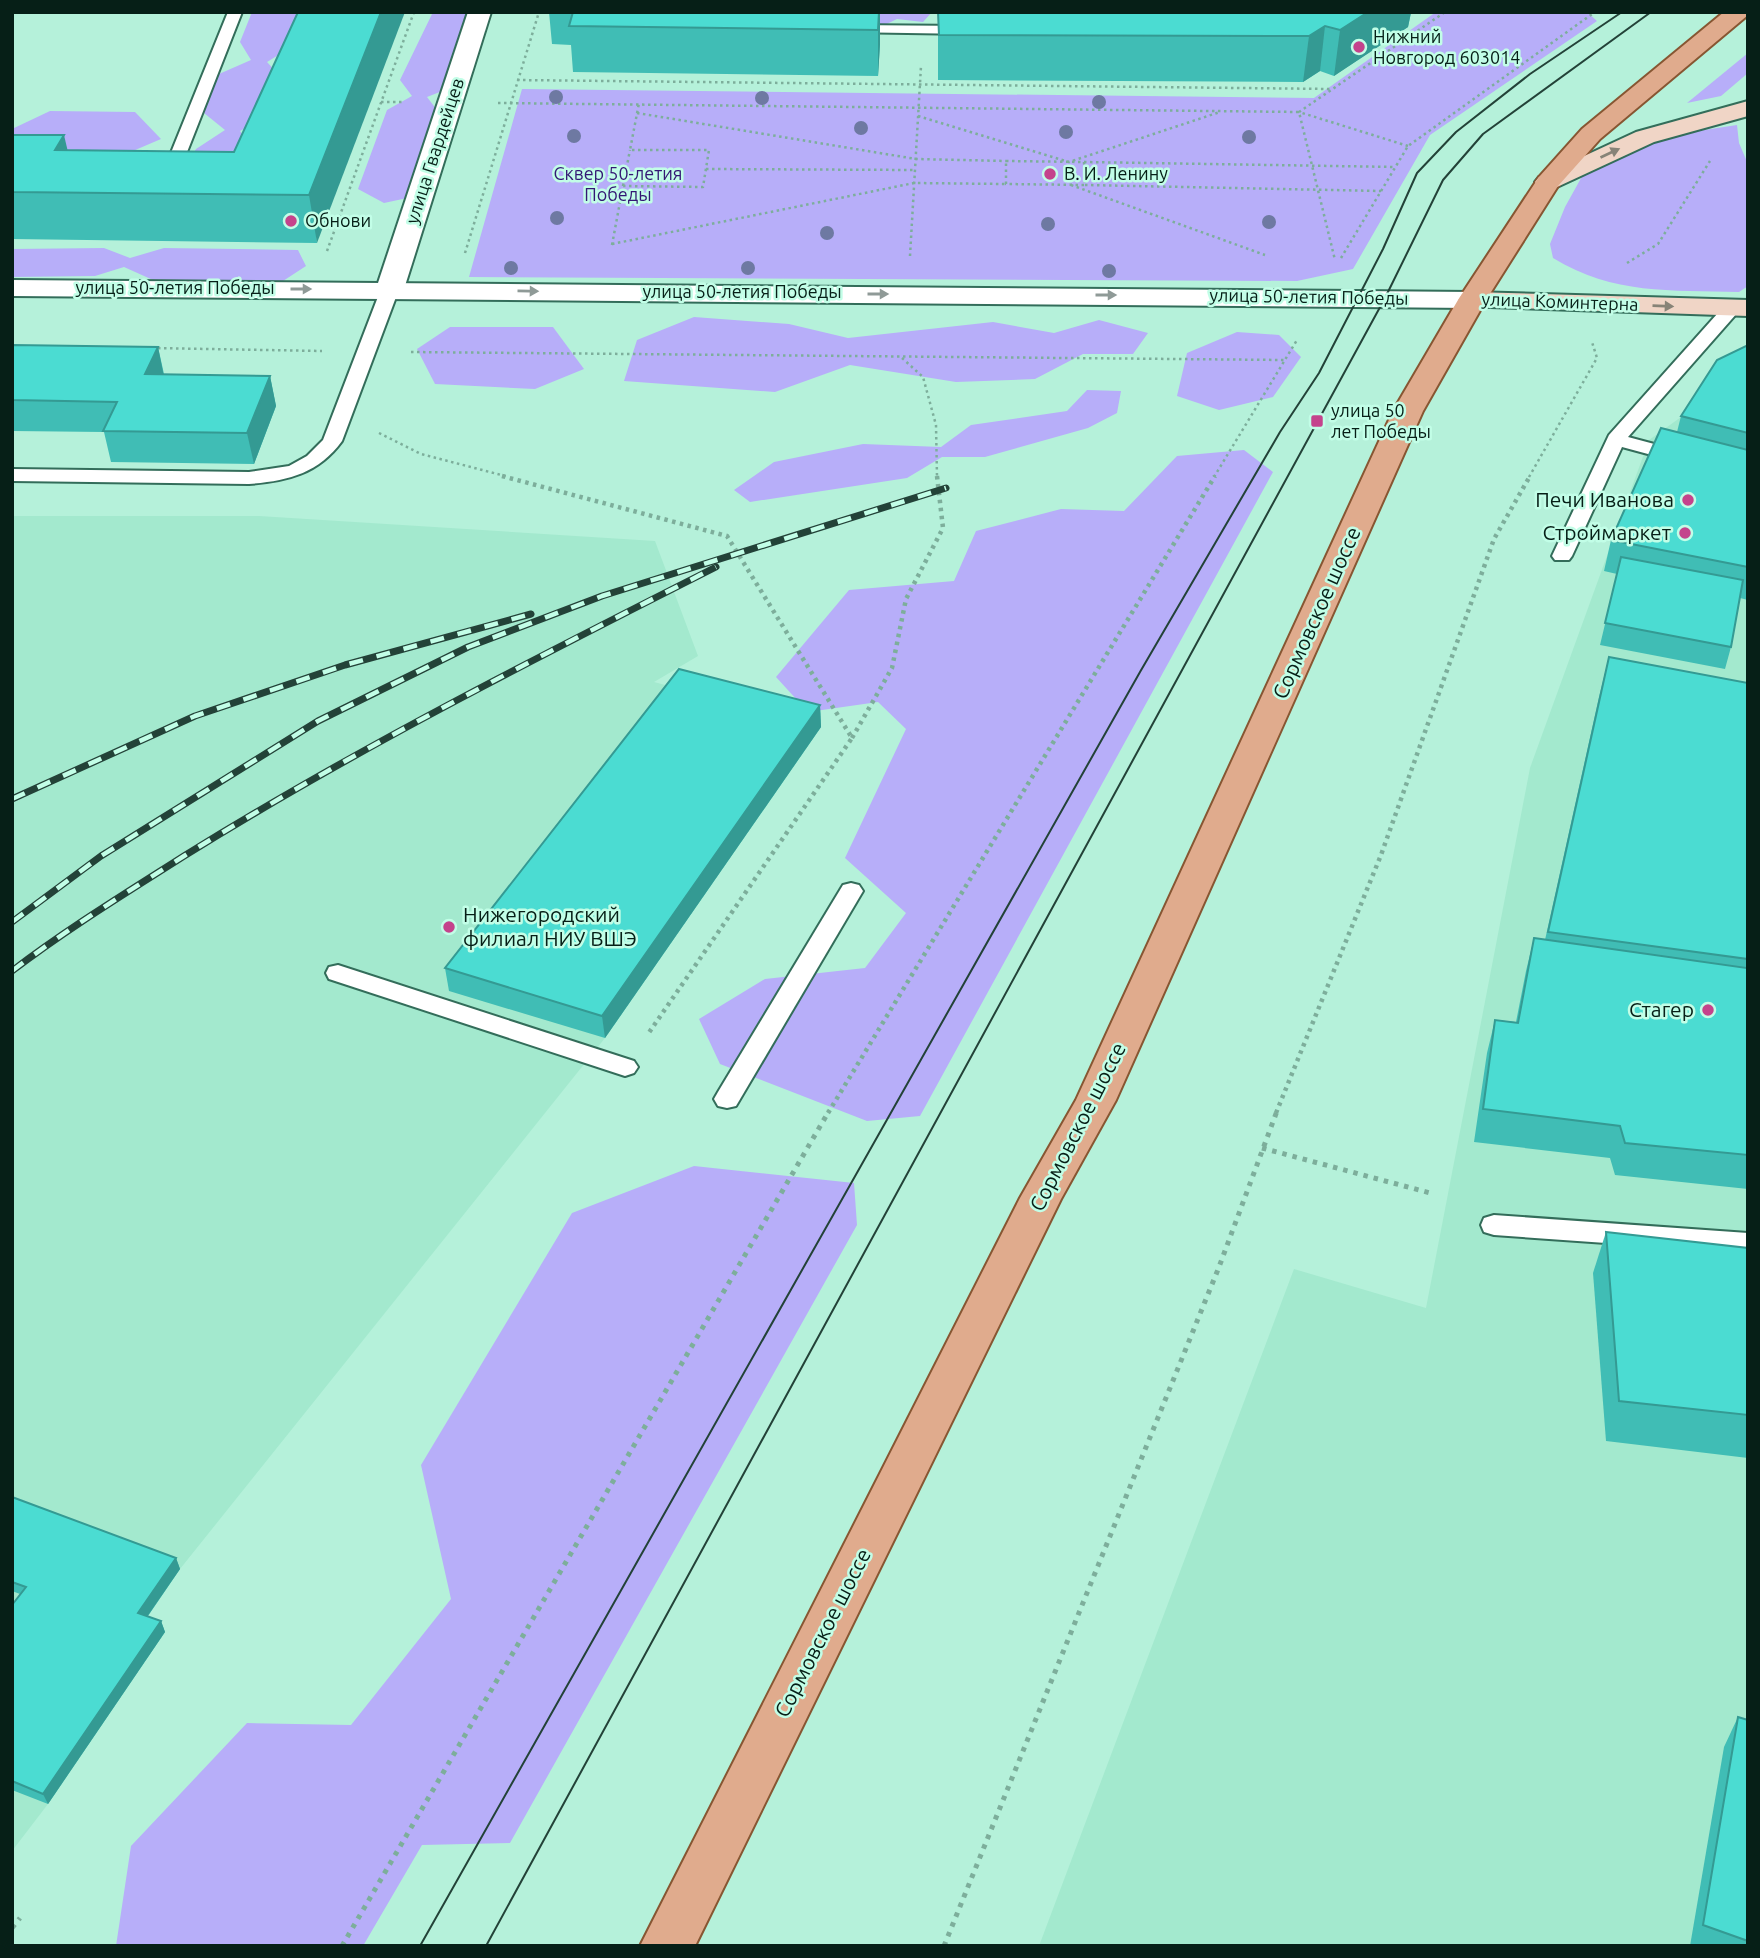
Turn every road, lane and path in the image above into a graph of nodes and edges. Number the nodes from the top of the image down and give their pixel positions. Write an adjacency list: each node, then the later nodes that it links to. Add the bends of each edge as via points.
1 (235, 12): 34 (lane, via 170,175)
2 (414, 12): 14 (path)
3 (480, 12): 15 (street, улица Гвардейцев)
4 (539, 12): 11 (path)
5 (1445, 12): 13 (path)
6 (1595, 12): 24 (path)
7 (1738, 12): 35 (main road, улица Коминтерна, via 1591,134)
8 (831, 29): 9 (lane)
9 (923, 30): 10 (lane); 12 (path)
10 (992, 31)
11 (517, 80): 12 (path); 16 (path)
12 (920, 85): 13 (path); 18 (path)
13 (1331, 89): 21 (path)
14 (381, 102): 15 (path); 45 (path)
15 (452, 103): 16 (path); 51 (street, улица Гвардейцев)
16 (509, 103): 17 (path); 47 (path)
17 (639, 104): 18 (path); 22 (path)
18 (919, 108): 20 (path); 23 (path)
19 (1742, 109): 35 (main road, one-way to 19, via 1645,137); 49 (path, via 1658,244)
20 (1224, 111): 21 (path); 28 (path)
21 (1299, 112): 24 (path); 30 (path)
22 (637, 114): 25 (path); 26 (path)
23 (918, 116): 26 (path); 28 (path)
24 (1408, 146): 31 (path)
25 (630, 150): 32 (path, via 709,150); 40 (path)
26 (916, 159): 27 (path); 33 (path)
27 (1006, 161): 28 (path); 37 (path)
28 (1069, 162): 29 (path)
29 (1084, 162): 30 (path); 39 (path)
30 (1312, 166): 31 (path); 41 (path)
31 (1396, 167): 42 (path)
32 (706, 169): 33 (path); 40 (path, via 703,187)
33 (915, 170): 36 (path)
34 (144, 175)
35 (1548, 182): 52 (main road, улица Коминтерна)
36 (914, 183): 37 (path); 43 (path); 48 (path)
37 (1006, 184): 38 (path)
38 (1072, 185): 39 (path); 46 (path)
39 (1085, 185): 41 (path)
40 (623, 186): 43 (path)
41 (1318, 190): 42 (path); 42 (path, via 1336,265)
42 (1381, 191)
43 (612, 244): 44 (path)
44 (611, 251)
45 (325, 255)
46 (1268, 256)
47 (464, 257)
48 (910, 261)
49 (1618, 268)
50 (12, 288): 51 (street, улица 50-летия Победы, one-way to 51)
51 (390, 289): 52 (street, улица 50-летия Победы, one-way to 52); 57 (lane)
52 (1472, 300): 53 (main road, улица Коминтерна, one-way to 53); 77 (main road, Сормовское шоссе, via 1408,411 1096,1100 1035,1210)
53 (1740, 308): 61 (lane)
54 (1303, 331): 59 (path)
55 (1589, 332): 70 (path, via 1597,358 1494,539 1381,855)
56 (149, 348): 57 (path)
57 (367, 352): 58 (path); 60 (lane)
58 (901, 357): 59 (path); 65 (path, via 923,377 936,425 943,528 906,599 892,668)
59 (1285, 360): 76 (path, via 818,1129)
60 (342, 414): 62 (lane, via 332,441 318,458 301,470 278,476); 65 (path, via 421,454 727,536)
61 (1616, 439): 63 (lane); 64 (lane)
62 (12, 475)
63 (1748, 475)
64 (1562, 556)
65 (852, 738): 68 (path)
66 (851, 891): 69 (lane)
67 (338, 973): 68 (lane)
68 (625, 1067)
69 (727, 1100)
70 (1262, 1148): 71 (path); 78 (path)
71 (1434, 1194)
72 (1494, 1225): 73 (lane)
73 (1748, 1243)
74 (20, 1918): 75 (path)
75 (12, 1928)
76 (342, 1946)
77 (667, 1946)
78 (944, 1946)

